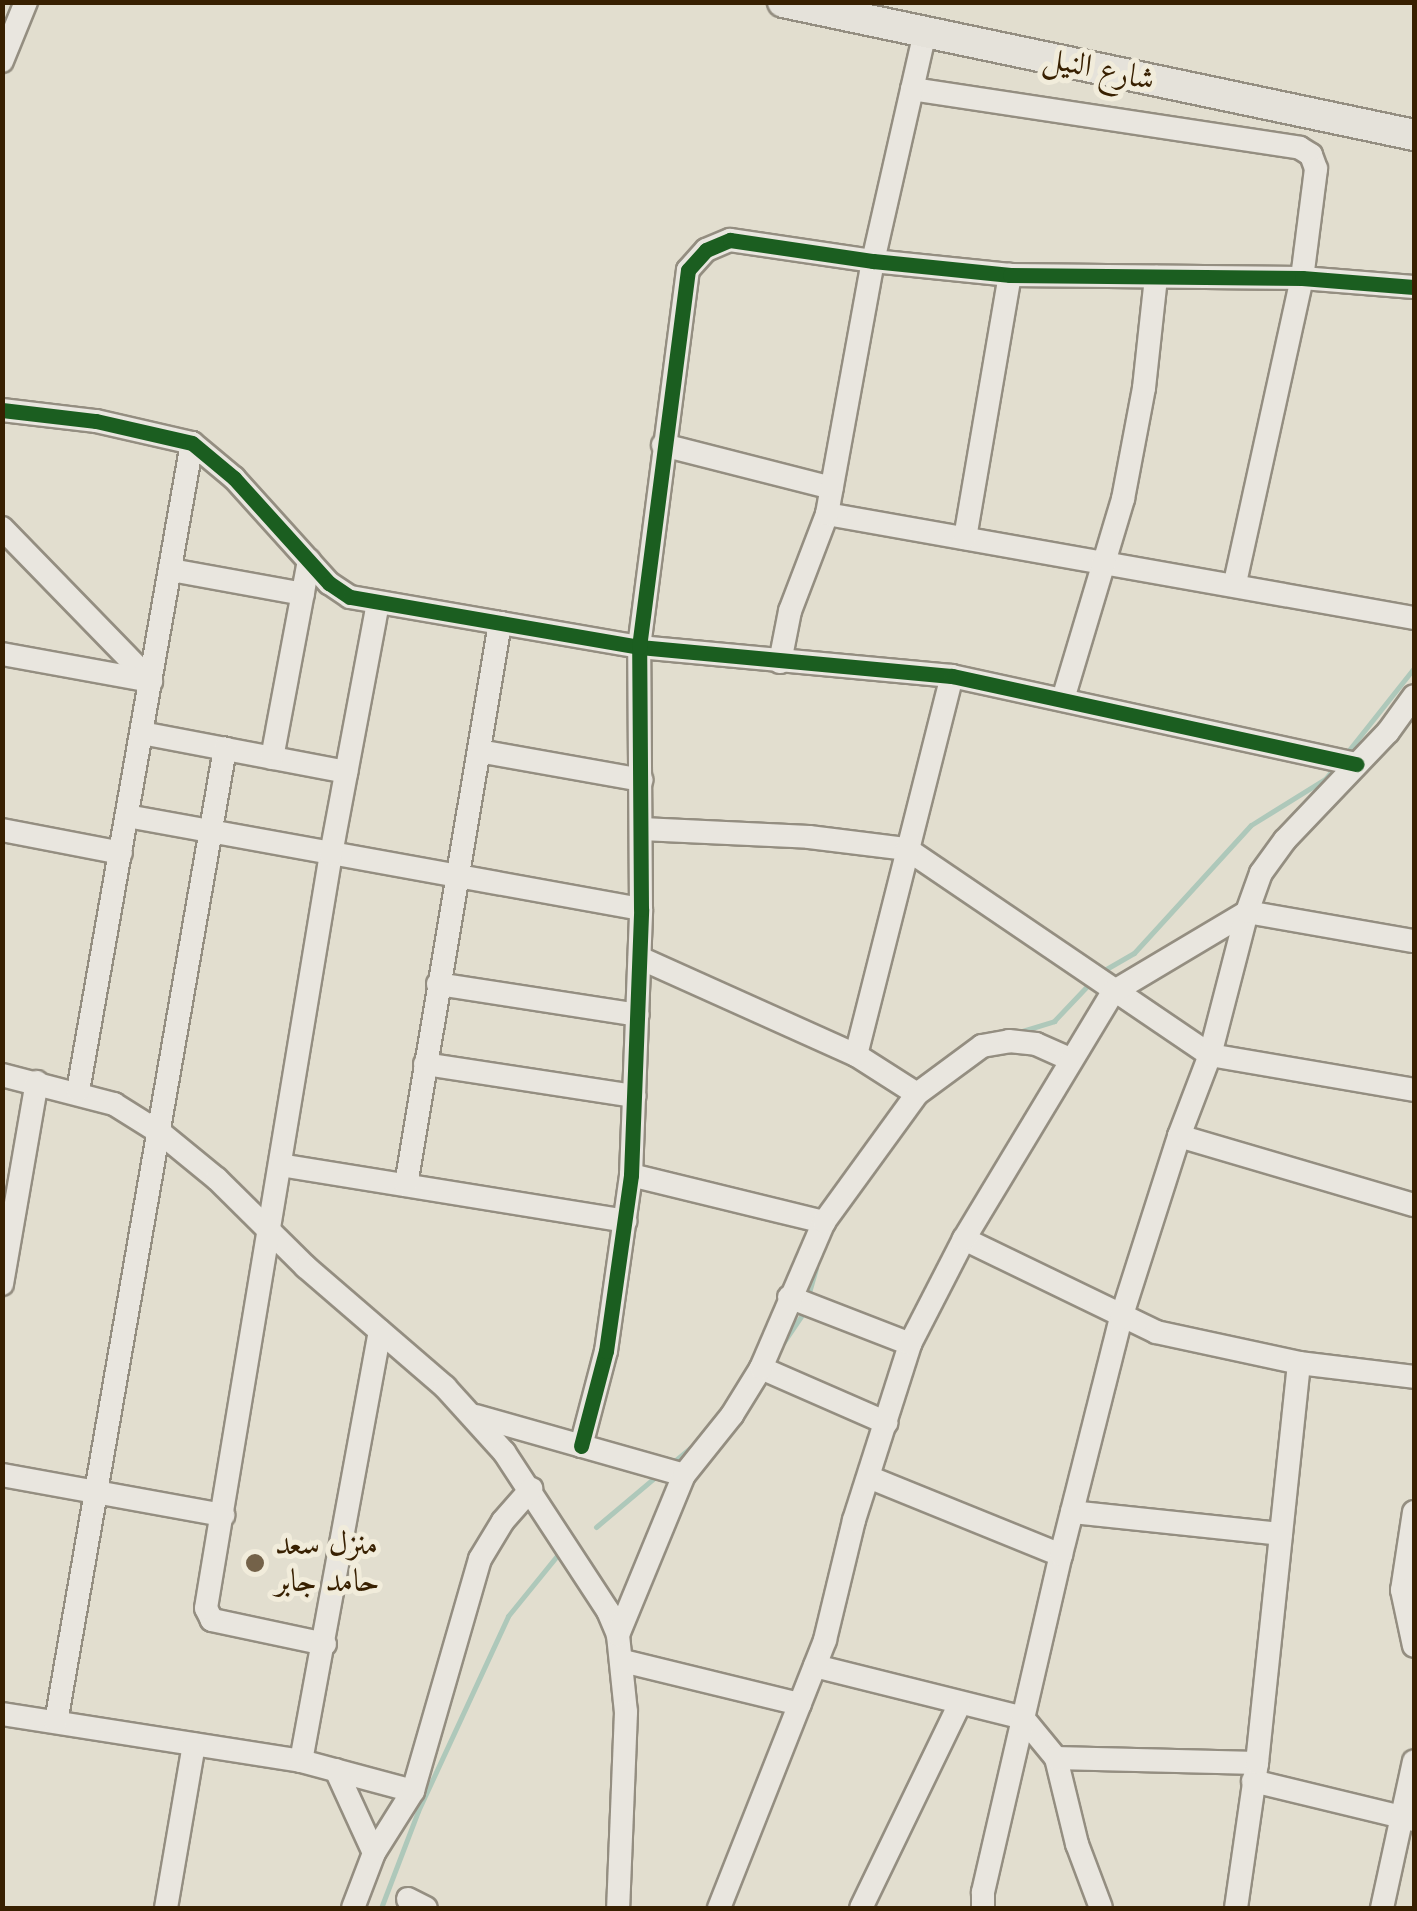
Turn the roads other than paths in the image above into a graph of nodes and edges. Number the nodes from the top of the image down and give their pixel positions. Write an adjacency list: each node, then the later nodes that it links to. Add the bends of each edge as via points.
1 (783, 2): 4 (main road, شارع النيل)
2 (877, 2): 7 (main road, شارع النيل)
3 (20, 9): 5 (street)
4 (924, 32): 6 (street); 8 (main road, شارع النيل)
5 (2, 61)
6 (912, 89): 9 (street); 12 (street, via 1300,148 1316,170)
7 (1414, 117)
8 (1414, 135)
9 (873, 262): 10 (street); 16 (street, via 730,240 706,250 688,270); 17 (street)
10 (1010, 275): 11 (street); 20 (street)
11 (1156, 277): 12 (street); 22 (street, via 1124,499)
12 (1302, 278): 13 (street); 24 (street)
13 (1414, 287)
14 (3, 412): 15 (street, via 96,421)
15 (192, 443): 21 (street); 23 (street)
16 (662, 446): 17 (street); 29 (street)
17 (832, 488): 18 (street)
18 (827, 514): 20 (street); 31 (street, via 803,568)
19 (2, 528): 33 (street)
20 (965, 538): 22 (street)
21 (309, 560): 25 (street); 26 (street, via 350,597)
22 (1104, 565): 24 (street); 35 (street)
23 (171, 570): 25 (street); 33 (street)
24 (1235, 584): 27 (street)
25 (303, 594): 39 (street)
26 (378, 603): 28 (street); 41 (street)
27 (1414, 618)
28 (500, 624): 29 (street); 38 (street)
29 (640, 647): 31 (street); 42 (street)
30 (2, 654): 33 (street)
31 (780, 662): 32 (street)
32 (952, 676): 35 (street); 47 (street)
33 (150, 680): 36 (street)
34 (1414, 696): 40 (street)
35 (1063, 699): 40 (street)
36 (142, 733): 37 (street); 43 (street)
37 (226, 749): 39 (street); 46 (street)
38 (479, 751): 42 (street); 50 (street)
39 (272, 758): 41 (street)
40 (1357, 764): 52 (street, via 1277,851)
41 (346, 772): 49 (street)
42 (641, 780): 44 (street)
43 (128, 816): 46 (street); 48 (street)
44 (642, 829): 47 (street); 51 (street)
45 (2, 830): 48 (street)
46 (212, 831): 49 (street); 68 (street)
47 (907, 849): 56 (street); 58 (street)
48 (121, 852): 65 (street)
49 (331, 854): 50 (street); 70 (street)
50 (454, 878): 51 (street); 55 (street)
51 (641, 909): 54 (street)
52 (1247, 912): 53 (street); 56 (street); 59 (street)
53 (1414, 940)
54 (640, 958): 57 (street); 58 (street)
55 (438, 984): 57 (street); 61 (street)
56 (1113, 992): 59 (street); 60 (street)
57 (638, 1015): 67 (street)
58 (856, 1055): 66 (street)
59 (1210, 1055): 64 (street); 69 (street)
60 (1072, 1060): 66 (street, via 1036,1044 982,1046); 78 (street)
61 (425, 1064): 67 (street); 72 (street)
62 (2, 1076): 63 (street)
63 (38, 1082): 65 (street); 74 (street)
64 (1414, 1090)
65 (78, 1092): 68 (street, via 114,1104)
66 (917, 1094): 76 (street)
67 (636, 1096): 71 (street)
68 (162, 1134): 77 (street); 94 (street)
69 (1179, 1136): 73 (street); 81 (street)
70 (280, 1165): 72 (street); 77 (street)
71 (631, 1175): 75 (street); 76 (street)
72 (406, 1185): 75 (street)
73 (1414, 1204)
74 (9, 1209): 79 (street)
75 (625, 1221): 89 (street, via 606,1352)
76 (824, 1222): 80 (street)
77 (271, 1232): 82 (street); 96 (street)
78 (964, 1239): 81 (street); 83 (street)
79 (2, 1284)
80 (789, 1296): 83 (street); 85 (street)
81 (1122, 1318): 84 (street); 95 (street)
82 (380, 1331): 87 (street); 101 (street)
83 (910, 1344): 88 (street)
84 (1299, 1364): 86 (street); 98 (street)
85 (761, 1368): 88 (street); 91 (street)
86 (1414, 1377)
87 (474, 1416): 89 (street); 93 (street)
88 (886, 1423): 92 (street)
89 (581, 1446): 91 (street)
90 (2, 1475): 94 (street)
91 (684, 1475): 100 (street)
92 (871, 1478): 99 (street); 104 (street)
93 (531, 1490): 100 (street); 116 (street, via 480,1559)
94 (97, 1494): 96 (street); 109 (street)
95 (1072, 1512): 98 (street); 99 (street)
96 (223, 1514): 101 (street, via 207,1615)
97 (1414, 1514): 102 (street, via 1402,1590)
98 (1282, 1534): 115 (street)
99 (1060, 1556): 108 (street)
100 (618, 1635): 103 (street)
101 (325, 1644): 112 (street)
102 (1414, 1646)
103 (623, 1661): 105 (street); 121 (street, via 626,1762)
104 (815, 1666): 105 (street); 106 (street)
105 (800, 1704): 122 (street)
106 (958, 1705): 108 (street); 123 (street)
107 (2, 1714): 109 (street)
108 (1023, 1718): 111 (street); 124 (street)
109 (56, 1722): 110 (street)
110 (194, 1744): 112 (street); 119 (street)
111 (1056, 1758): 115 (street); 125 (street)
112 (301, 1760): 114 (street)
113 (1414, 1761): 117 (street)
114 (336, 1770): 116 (street); 118 (street)
115 (1255, 1772): 117 (street); 126 (street)
116 (414, 1790): 118 (street)
117 (1409, 1819): 127 (street)
118 (374, 1853): 120 (street)
119 (166, 1908)
120 (352, 1908)
121 (618, 1908)
122 (719, 1908)
123 (861, 1908)
124 (983, 1908)
125 (1101, 1908)
126 (1236, 1908)
127 (1382, 1908)

